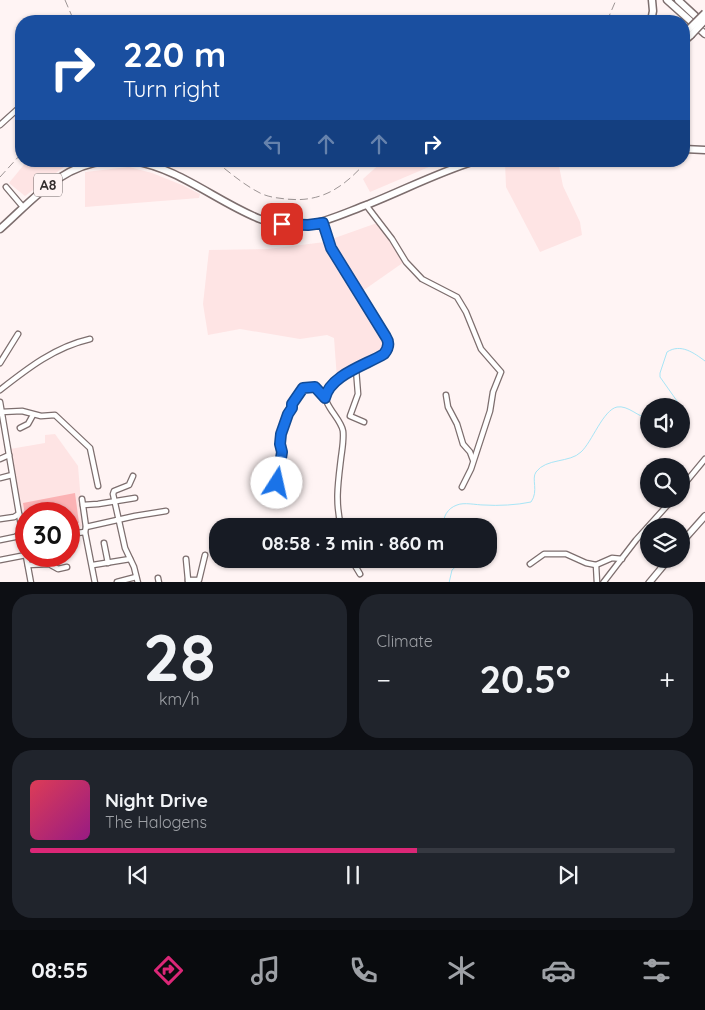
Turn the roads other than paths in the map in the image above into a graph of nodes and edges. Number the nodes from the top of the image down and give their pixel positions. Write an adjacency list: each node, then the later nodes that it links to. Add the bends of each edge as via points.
1 (652, 0): 5 (highway)
2 (667, 0): 6 (highway)
3 (678, 0): 9 (highway)
4 (705, 13): 10 (highway, bridge)
5 (652, 15)
6 (684, 15)
7 (705, 20): 11 (highway, bridge)
8 (690, 21): 12 (highway)
9 (705, 25)
10 (690, 30)
11 (690, 31)
12 (705, 34)
13 (15, 111): 14 (street)
14 (0, 125)
15 (690, 149): 16 (highway)
16 (705, 150)
17 (80, 167): 22 (highway, A8, via 39,191)
18 (156, 167): 23 (highway, via 263,220 288,225)
19 (460, 167): 21 (highway)
20 (6, 187): 22 (street)
21 (366, 205): 23 (highway); 41 (street, via 406,262 428,283 457,297 481,349 501,372)
22 (23, 207): 24 (highway, A8)
23 (323, 223): 28 (street, via 331,248 388,340 384,354)
24 (0, 229)
25 (18, 334): 27 (street)
26 (90, 339): 29 (street, via 42,358)
27 (0, 363)
28 (356, 369): 31 (street, via 334,381); 35 (street, via 358,394 350,416)
29 (0, 390)
30 (446, 396): 41 (street, via 463,444)
31 (325, 398): 46 (street, via 315,387 306,387 295,399 281,434); 58 (street, via 343,432 336,505)
32 (0, 402): 33 (street)
33 (1, 412): 34 (street, via 22,411); 37 (street)
34 (33, 415): 36 (street, via 28,424); 47 (street, via 55,415 86,442)
35 (364, 422)
36 (20, 428)
37 (3, 437): 38 (street)
38 (9, 455): 39 (street); 42 (street)
39 (0, 459)
40 (705, 459): 44 (street)
41 (473, 461): 48 (street)
42 (12, 475): 45 (street); 52 (street)
43 (133, 476): 51 (street, via 129,485 114,490)
44 (690, 477)
45 (0, 478)
46 (277, 483)
47 (98, 486)
48 (462, 487)
49 (134, 498): 51 (street)
50 (82, 499): 53 (street)
51 (114, 501): 53 (street); 60 (street)
52 (18, 502)
53 (83, 505): 61 (street)
54 (665, 508): 71 (street)
55 (166, 512): 60 (street)
56 (15, 516): 59 (street)
57 (705, 516): 63 (main road)
58 (339, 518)
59 (0, 519)
60 (119, 521): 61 (street); 69 (street)
61 (85, 529): 62 (street); 76 (street)
62 (80, 531)
63 (690, 533)
64 (15, 537): 65 (street)
65 (0, 540)
66 (104, 543): 73 (street)
67 (205, 555): 84 (street, via 199,580)
68 (15, 557): 72 (street)
69 (130, 559): 73 (street); 83 (street)
70 (186, 559): 84 (street)
71 (622, 559): 75 (street, via 612,558); 90 (street)
72 (0, 560)
73 (108, 563): 76 (street)
74 (530, 564): 75 (street, via 544,554 566,554)
75 (596, 564): 89 (street)
76 (92, 565): 86 (street)
77 (28, 567): 85 (street)
78 (54, 567): 79 (street)
79 (67, 567)
80 (356, 568): 82 (street)
81 (661, 568): 91 (main road)
82 (360, 574)
83 (136, 577): 87 (street); 88 (street)
84 (188, 581)
85 (31, 582)
86 (95, 582)
87 (116, 582)
88 (138, 582)
89 (597, 582)
90 (603, 582)
91 (649, 582)

